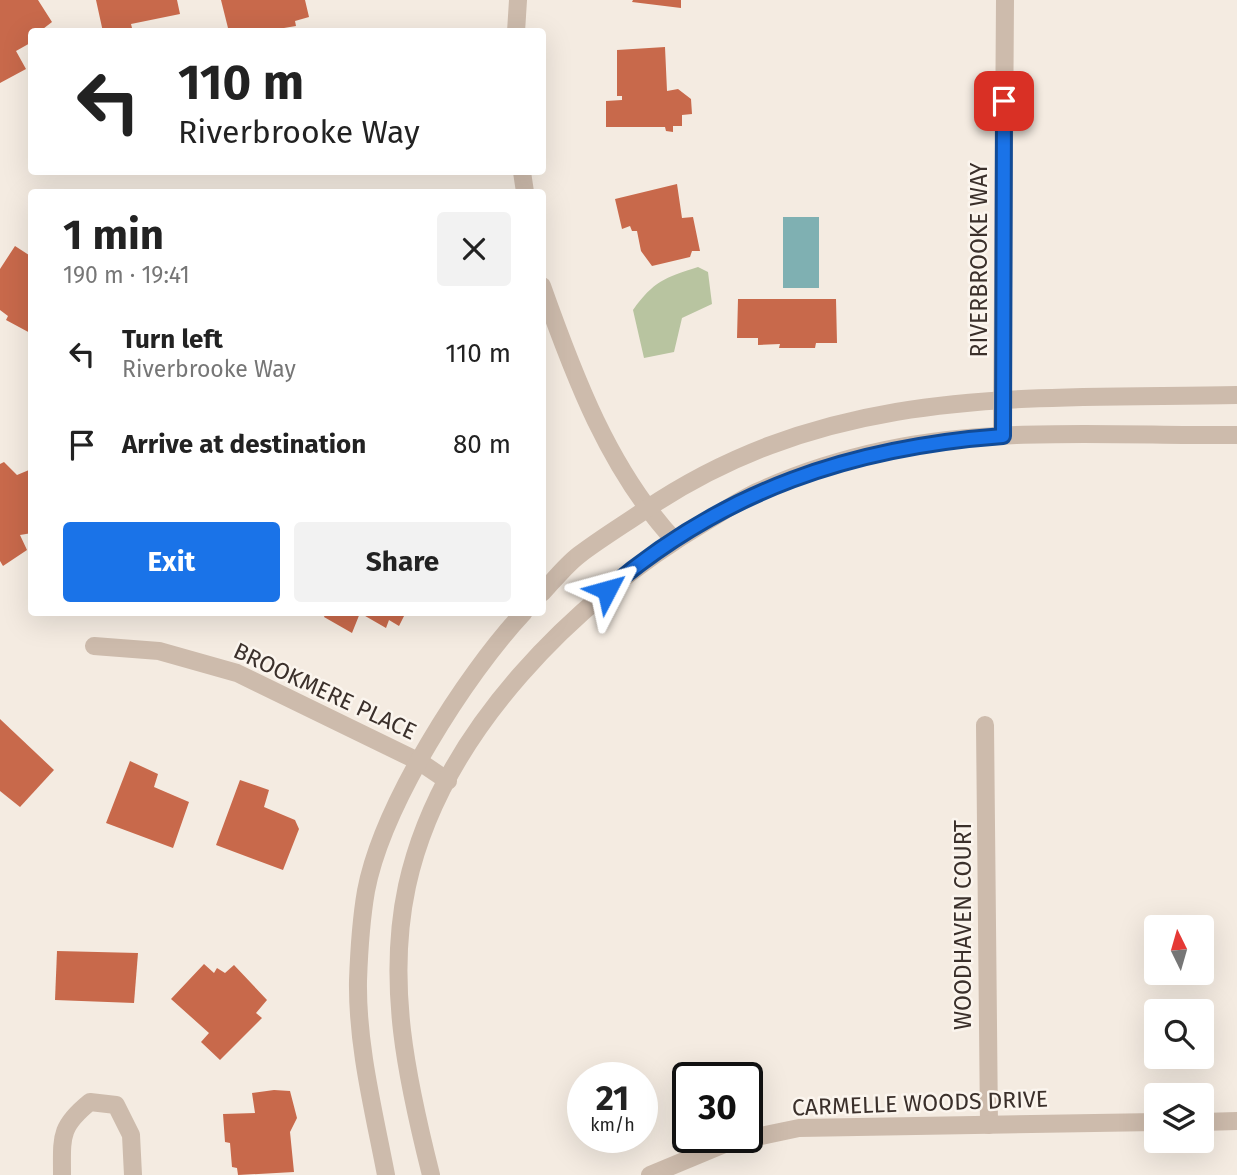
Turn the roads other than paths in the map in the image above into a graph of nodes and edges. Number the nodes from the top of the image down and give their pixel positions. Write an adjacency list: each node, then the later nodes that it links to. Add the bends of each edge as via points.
1 (518, 0): 3 (street)
2 (1005, 0): 6 (street, RIVERBROOKE WAY)
3 (516, 28)
4 (546, 297): 9 (street, via 569,362)
5 (1237, 395): 6 (street)
6 (1002, 399): 8 (street, RIVERBROOKE WAY); 9 (street, via 951,402 841,421 732,461 682,485)
7 (1237, 435): 8 (street)
8 (1003, 436): 10 (street, via 936,441 838,463 758,491)
9 (646, 510): 10 (street); 11 (street, via 577,556)
10 (675, 541): 16 (street, via 626,574 547,646 480,725)
11 (546, 589)
12 (521, 616): 15 (street, via 461,692)
13 (94, 646): 15 (street, BROOKMERE PLACE, via 159,651 237,673)
14 (985, 725): 20 (street, WOODHAVEN COURT)
15 (420, 762): 16 (street, BROOKMERE PLACE); 23 (street, via 393,811 366,890 358,982 365,1067)
16 (447, 781): 24 (street, via 420,841 407,887 397,990 409,1087)
17 (1237, 1121): 19 (street)
18 (1144, 1122): 20 (street, CARMELLE WOODS DRIVE)
19 (1214, 1122)
20 (989, 1125): 25 (street, CARMELLE WOODS DRIVE, via 799,1128 727,1143)
21 (62, 1175): 22 (street, via 62,1140 69,1119 90,1102 116,1105 131,1135)
22 (133, 1175)
23 (387, 1175)
24 (431, 1175)
25 (650, 1175)

